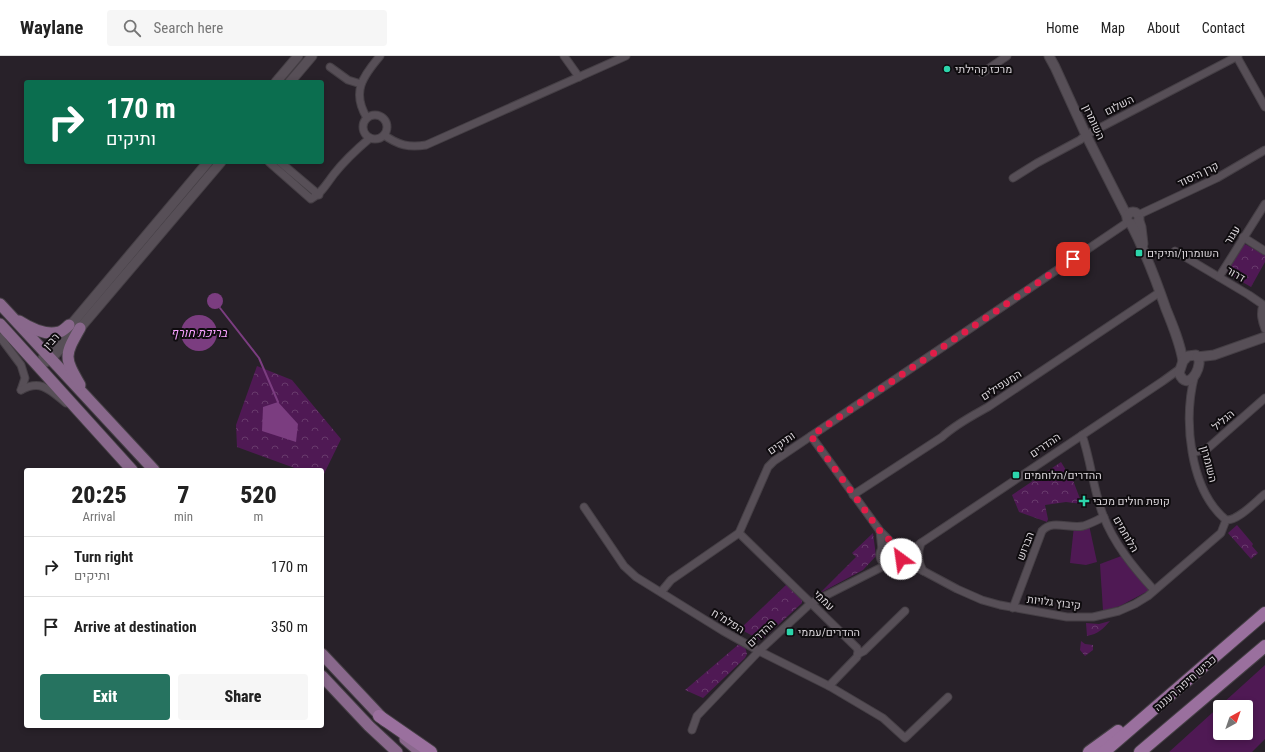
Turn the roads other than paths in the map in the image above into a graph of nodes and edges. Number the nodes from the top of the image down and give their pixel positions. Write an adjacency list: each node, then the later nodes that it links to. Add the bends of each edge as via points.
1 (298, 56): 12 (street)
2 (312, 56): 13 (street)
3 (380, 56): 14 (street, via 366,73)
4 (564, 56): 11 (street)
5 (626, 56): 11 (street)
6 (1007, 56): 10 (street)
7 (1049, 56): 19 (street, השומרון)
8 (1237, 56): 15 (street); 19 (street, השלום)
9 (330, 67): 14 (street, via 348,80)
10 (982, 73)
11 (579, 77): 18 (street, via 426,145 416,147 401,144)
12 (278, 80)
13 (292, 80)
14 (361, 84): 16 (street, via 360,97)
15 (1265, 107)
16 (367, 118): 17 (street, via 363,128); 18 (street, via 374,115 386,121)
17 (367, 135): 18 (street, via 376,139); 26 (street)
18 (384, 135)
19 (1086, 135): 25 (street, השלום); 28 (street, השומרון, via 1118,199)
20 (1265, 150): 28 (street, קרן היסוד, via 1217,178)
21 (206, 164): 38 (street, רבין)
22 (219, 164): 38 (street, רבין)
23 (271, 164): 26 (street, via 311,199)
24 (282, 164): 26 (street)
25 (1012, 178)
26 (316, 193)
27 (1265, 204): 29 (street, עגור)
28 (1132, 218): 33 (street, השומרון); 54 (street, ותיקים)
29 (1243, 237): 31 (street); 32 (street, עגור)
30 (1175, 251): 32 (street, דרור)
31 (1265, 252)
32 (1219, 277): 35 (street, דרור)
33 (1160, 292): 44 (street, השומרון); 59 (street, המעפילים)
34 (0, 304): 36 (main road)
35 (1264, 306): 39 (street, via 1261,311)
36 (11, 316): 38 (main road, via 40,331 60,332); 43 (main road)
37 (0, 324): 45 (main road)
38 (75, 327): 43 (street, רבין); 50 (main road, via 68,349 68,359)
39 (1265, 329)
40 (0, 337): 52 (street, via 21,365 25,378 21,390 35,384 43,386)
41 (1265, 337): 42 (street, ההדרים)
42 (1214, 355): 44 (street, ההדרים); 46 (street, ההדרים)
43 (48, 357): 45 (street, רבין); 50 (main road)
44 (1187, 360): 46 (street, via 1199,359); 47 (street, via 1179,373); 48 (street, ההדרים)
45 (37, 366): 52 (main road)
46 (1197, 370): 47 (street, ההדרים, via 1190,380); 51 (street, השומרון)
47 (1183, 379): 48 (street, ההדרים); 51 (street, השומרון, via 1189,392)
48 (1163, 381): 53 (street, ההדרים)
49 (1265, 398): 55 (street, הגליל, via 1208,448)
50 (88, 399): 57 (main road)
51 (1191, 407): 55 (street, השומרון, via 1190,434)
52 (93, 428): 56 (main road)
53 (1082, 435): 61 (street, הלוחמים); 65 (street, ההדרים)
54 (811, 436): 59 (street); 64 (street, ותיקים, via 771,464)
55 (1193, 453): 62 (street, השומרון, via 1205,492)
56 (130, 468)
57 (152, 468)
58 (1265, 494): 62 (street, via 1241,515)
59 (853, 495): 63 (street)
60 (584, 508): 73 (street, הפלמ"ח, via 624,566 636,577)
61 (1104, 517): 72 (street, הלוחמים, via 1128,561); 75 (street, הברוש, via 1084,526 1054,525 1044,529)
62 (1226, 520): 72 (street, קיבוץ גלויות, via 1220,533)
63 (880, 531): 66 (street); 67 (street)
64 (739, 533): 73 (street, via 671,580); 74 (street, עממי)
65 (921, 542): 66 (street, ההדרים, via 908,548); 68 (street, ההדרים); 70 (street, via 918,555)
66 (896, 546): 67 (street, via 887,546); 68 (street, via 902,552)
67 (881, 552): 69 (street, via 884,563); 71 (street, ההדרים, via 876,565)
68 (901, 558): 69 (street, via 898,564); 70 (street, קיבוץ גלויות)
69 (889, 566): 71 (street, ההדרים)
70 (923, 571): 75 (street, קיבוץ גלויות, via 970,595)
71 (866, 575): 74 (street, ההדרים)
72 (1154, 590): 75 (street, קיבוץ גלויות, via 1126,608 1093,617 1067,617)
73 (661, 592): 79 (street, הפלמ"ח)
74 (811, 603): 79 (street, ההדרים); 80 (street, עממי, via 857,648)
75 (1013, 608)
76 (906, 611): 80 (street, via 864,652)
77 (1265, 613): 84 (highway, כביש חיפה רעננה)
78 (1265, 647): 93 (highway); 94 (highway)
79 (759, 651): 83 (street, הפלמ"ח); 87 (street, ההדרים, via 697,716)
80 (858, 654): 83 (street)
81 (324, 656): 86 (main road)
82 (324, 678): 88 (main road)
83 (829, 686): 85 (street, הפלמ"ח, via 883,718 905,738)
84 (1181, 686): 91 (highway); 92 (highway, כביש חיפה רעננה)
85 (948, 697)
86 (379, 716): 89 (main road); 90 (highway)
87 (692, 730)
88 (397, 752)
89 (420, 752)
90 (431, 752)
91 (1089, 752)
92 (1104, 752)
93 (1140, 752)
94 (1150, 752)

